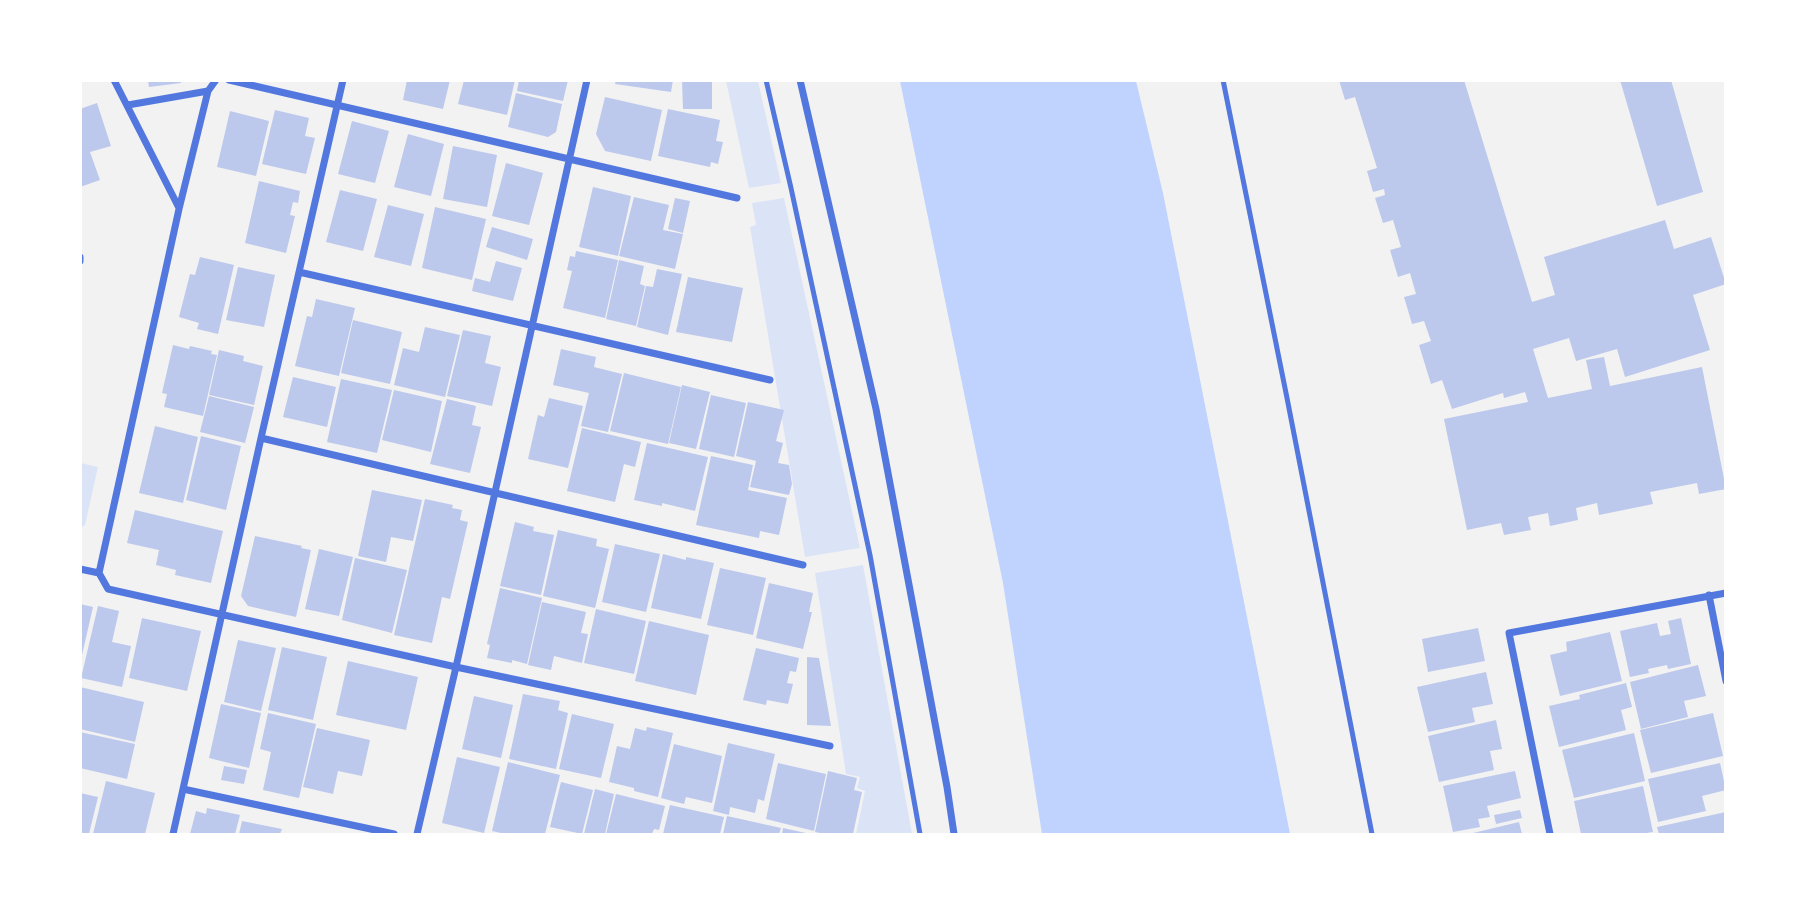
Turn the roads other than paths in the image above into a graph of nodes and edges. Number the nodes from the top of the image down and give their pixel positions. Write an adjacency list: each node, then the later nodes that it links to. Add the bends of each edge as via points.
1 (114, 80): 10 (street)
2 (216, 80): 9 (street)
3 (229, 80): 11 (street)
4 (344, 80): 11 (street)
5 (587, 80): 12 (street)
6 (766, 80): 33 (lane, via 870,555)
7 (800, 80): 34 (street, via 876,410)
8 (1223, 80): 35 (lane)
9 (208, 91): 10 (street); 14 (street)
10 (128, 105): 14 (street)
11 (338, 106): 12 (street); 15 (street)
12 (569, 159): 13 (street); 16 (street)
13 (737, 198)
14 (179, 209): 22 (street)
15 (299, 272): 16 (street); 18 (street)
16 (532, 326): 17 (street); 19 (street)
17 (770, 380)
18 (261, 438): 19 (street); 25 (street)
19 (495, 493): 20 (street); 26 (street)
20 (803, 565)
21 (80, 569): 22 (street)
22 (99, 573): 25 (street, via 108,589)
23 (1726, 593): 24 (street)
24 (1709, 595): 27 (street); 36 (street, via 1509,633)
25 (222, 615): 26 (street); 29 (street)
26 (456, 667): 28 (street); 32 (street)
27 (1726, 681)
28 (830, 746)
29 (183, 789): 30 (street); 31 (street)
30 (173, 835)
31 (394, 835)
32 (417, 835)
33 (920, 835)
34 (954, 835)
35 (1372, 835)
36 (1550, 835)

